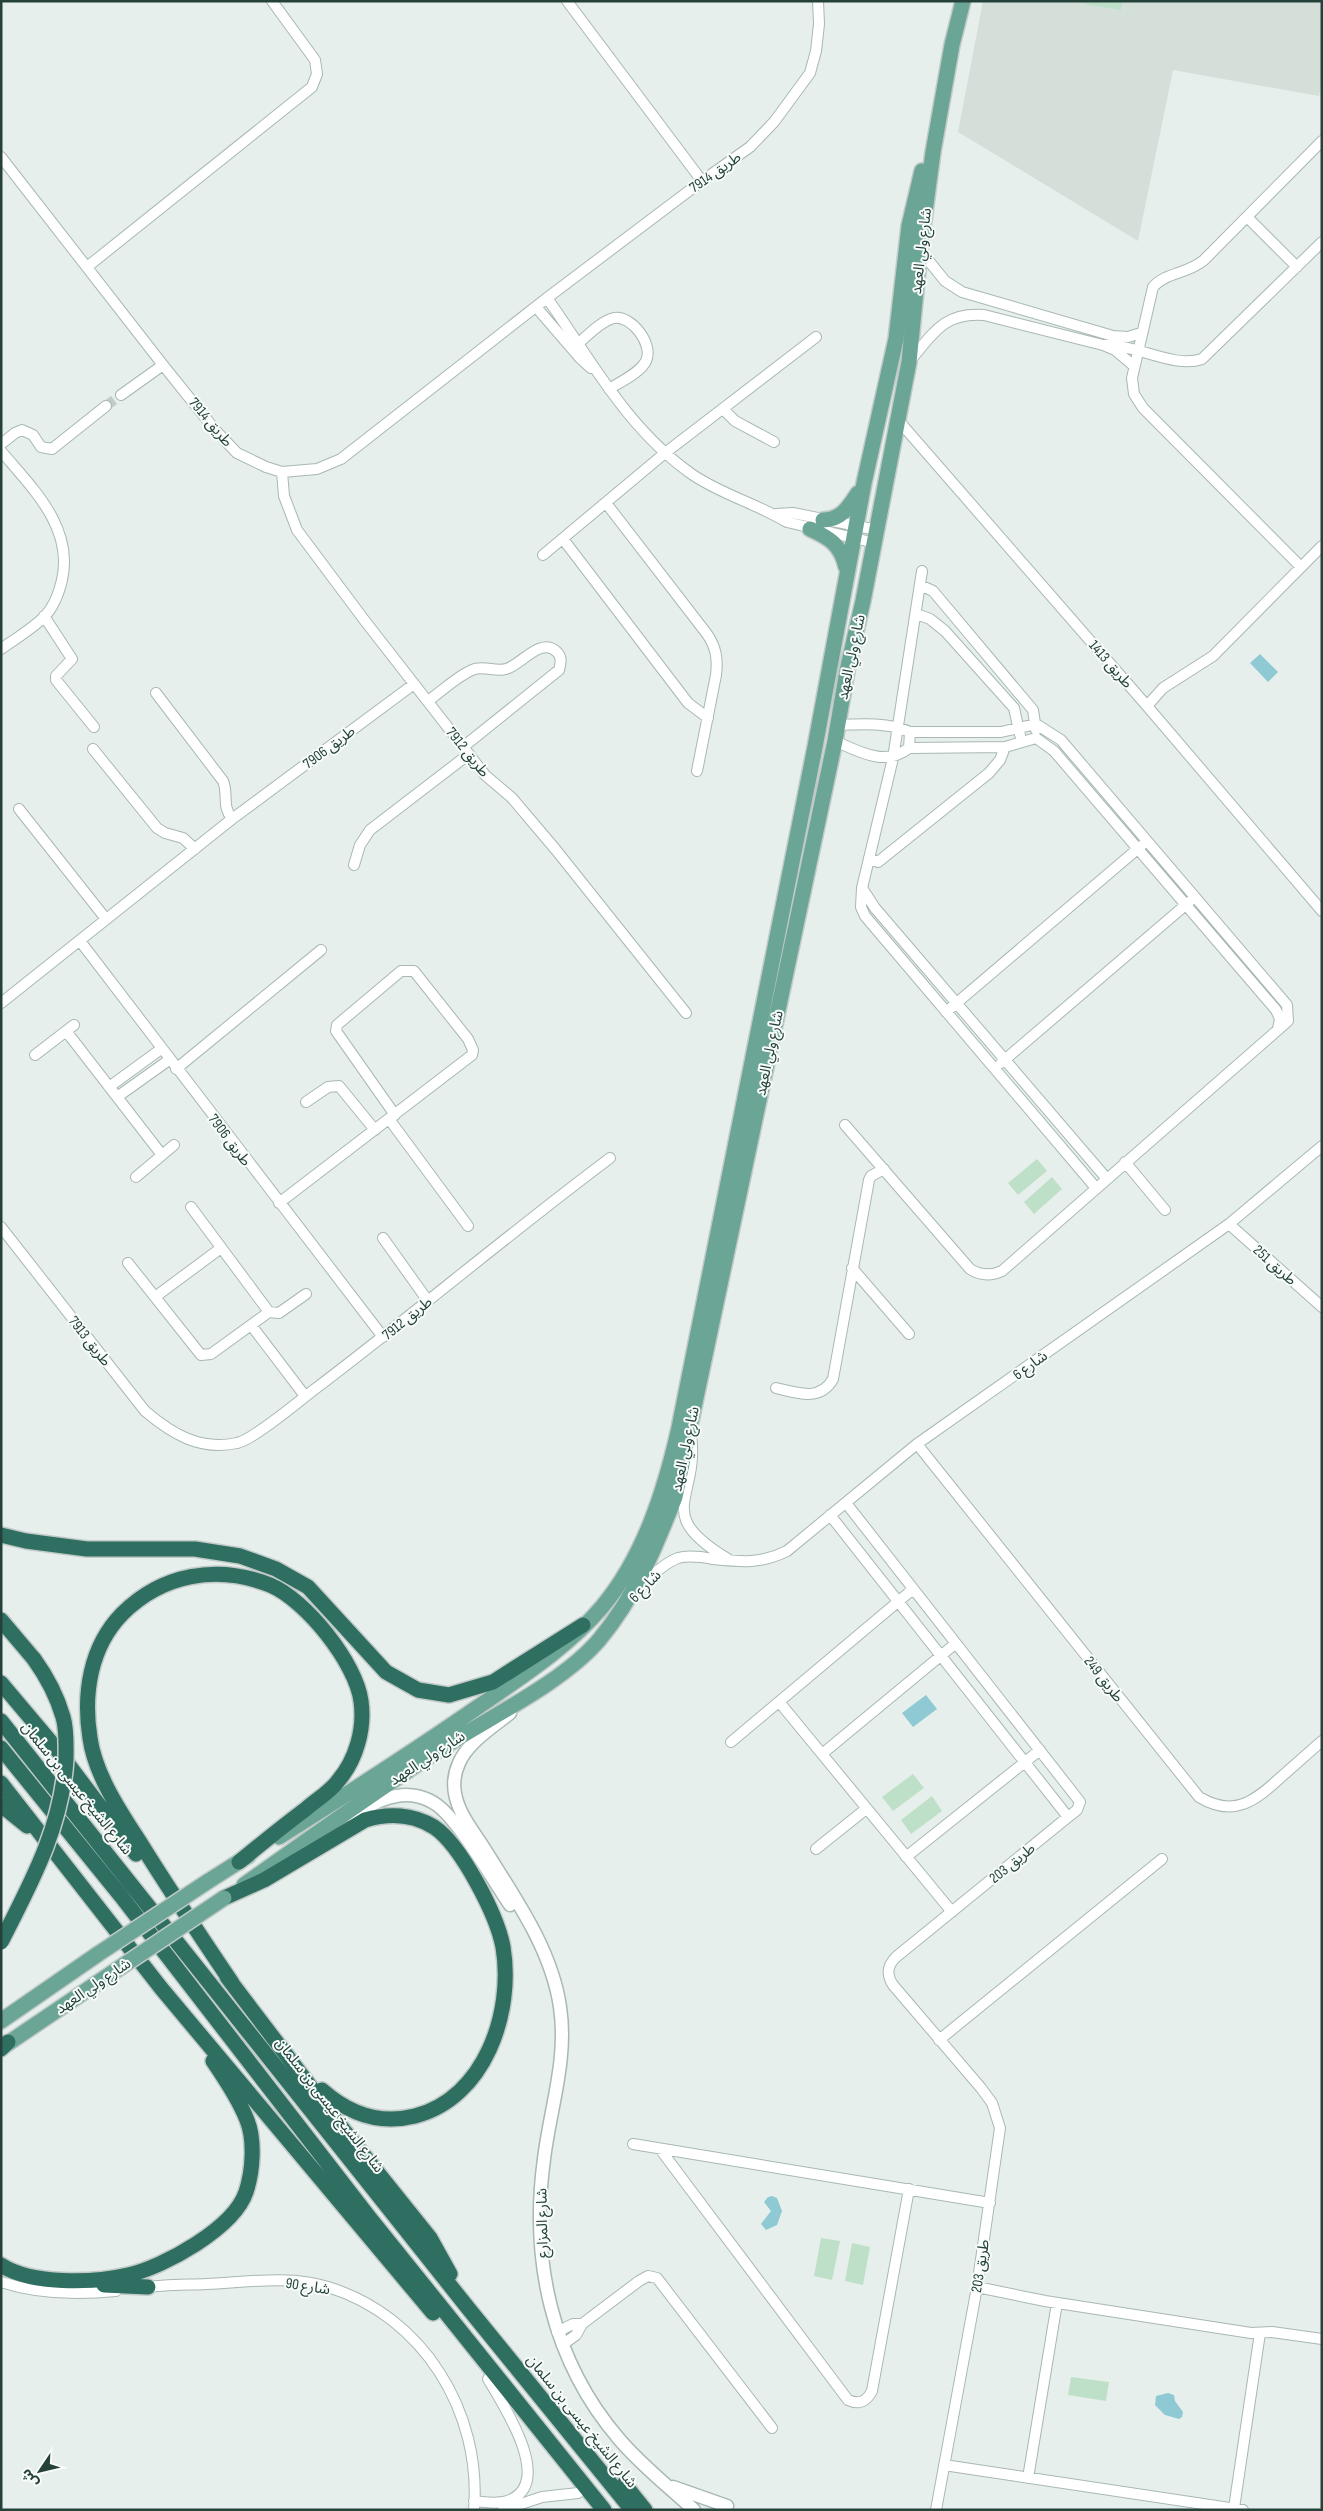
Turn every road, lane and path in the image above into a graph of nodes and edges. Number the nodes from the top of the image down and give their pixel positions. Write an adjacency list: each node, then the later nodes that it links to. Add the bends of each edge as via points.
1 (272, 1): 13 (street, via 315,60 317,74 312,87)
2 (567, 1): 9 (street)
3 (818, 1): 9 (street, طريق 7914, via 816,52 810,73 801,88 750,147)
4 (954, 1): 7 (main road, شارع ولي العهد)
5 (963, 1): 7 (main road, شارع ولي العهد)
6 (1322, 141): 10 (street)
7 (930, 151): 12 (main road, شارع ولي العهد); 38 (main road, شارع ولي العهد, via 909,226 896,339)
8 (1, 157): 13 (street, طريق 7914)
9 (702, 181): 15 (street, طريق 7914)
10 (1247, 217): 14 (street); 19 (street, via 1198,266 1158,281 1150,294)
11 (1322, 242): 14 (street)
12 (920, 250): 16 (street, via 950,285); 24 (main road, شارع ولي العهد)
13 (87, 267): 25 (street, طريق 7914)
14 (1297, 267): 23 (street, via 1202,358 1188,362)
15 (546, 298): 17 (street, طريق 7914); 21 (street)
16 (987, 301): 18 (street); 19 (street, via 1113,336 1128,337)
17 (536, 306): 27 (street); 37 (street, طريق 7914, via 341,459 317,469)
18 (984, 315): 22 (street); 24 (street, via 967,314 951,318 937,327)
19 (1141, 333): 23 (street)
20 (816, 336): 31 (street)
21 (579, 343): 27 (street); 28 (street, via 613,318 623,318 631,323 645,342 649,354 643,365)
22 (1103, 346): 23 (street); 26 (street, via 1115,350)
23 (1138, 350): 26 (street)
24 (909, 362): 32 (main road, شارع ولي العهد)
25 (163, 365): 29 (street); 37 (street, طريق 7914, via 237,453)
26 (1134, 366): 48 (street, via 1132,386 1143,408)
27 (594, 370): 28 (street)
28 (609, 389): 36 (street)
29 (121, 394)
30 (106, 406): 34 (street, via 52,449 41,447 33,435 22,430)
31 (723, 409): 33 (street, via 734,421); 36 (street)
32 (898, 420): 44 (main road, شارع ولي العهد); 59 (street, طريق 1413)
33 (774, 442)
34 (1, 444)
35 (1, 451): 53 (street, via 46,506 63,546 64,571 59,594)
36 (665, 453): 39 (street); 40 (street, via 709,485)
37 (282, 472): 56 (street, طريق 7912, via 286,502 297,530)
38 (864, 483): 41 (main road, via 848,509 831,520); 43 (main road, شارع ولي العهد)
39 (606, 503): 45 (street); 60 (street, via 711,640 717,661)
40 (776, 514): 41 (street, via 788,512); 42 (street, via 787,522)
41 (823, 520): 43 (street)
42 (810, 529): 43 (street); 49 (main road, via 835,543)
43 (854, 532): 44 (street); 49 (main road, شارع ولي العهد)
44 (876, 536): 62 (main road, شارع ولي العهد)
45 (563, 539): 47 (street); 60 (street, via 683,697)
46 (1322, 546): 48 (street)
47 (543, 555)
48 (1300, 567): 59 (street, via 1213,656 1163,688)
49 (847, 569): 54 (main road, شارع ولي العهد)
50 (922, 571): 51 (street)
51 (920, 585): 52 (street); 61 (street, via 933,591 1033,710)
52 (917, 614): 64 (street); 65 (street, via 930,619 945,632 1014,708)
53 (44, 616): 55 (street); 63 (street, via 71,655 70,663 56,676 56,680)
54 (836, 628): 68 (main road, via 836,669 828,727); 147 (main road, شارع ولي العهد, via 673,1454 650,1526 602,1606)
55 (1, 649)
56 (414, 684): 58 (street, طريق 7912); 77 (street, طريق 7906)
57 (156, 693): 77 (street, via 223,781 225,809)
58 (428, 702): 73 (street, طريق 7912); 73 (street, via 474,669 511,667 541,648 549,647 558,653 561,660 559,670)
59 (1148, 706): 86 (street, طريق 1413)
60 (708, 718): 75 (street)
61 (1036, 724): 65 (street); 67 (street); 78 (street, via 1061,740)
62 (837, 725): 64 (street); 68 (main road, شارع ولي العهد)
63 (94, 727)
64 (897, 728): 66 (street); 74 (street)
65 (1018, 728): 66 (street, via 1001,732); 69 (street)
66 (910, 732): 71 (street)
67 (1036, 738): 69 (street); 80 (street, via 1054,751)
68 (835, 741): 74 (street, via 878,758); 136 (main road, شارع ولي العهد)
69 (1021, 742): 70 (street)
70 (1005, 747): 71 (street); 81 (street, via 1000,760 982,778 878,862)
71 (909, 748): 74 (street)
72 (93, 749): 79 (street, via 157,828 183,838)
73 (466, 751): 82 (street, via 370,830 360,845); 93 (street, طريق 7912, via 556,850)
74 (893, 758): 81 (street)
75 (697, 771)
76 (19, 809): 87 (street)
77 (232, 819): 79 (street, طريق 7906)
78 (1147, 841): 80 (street); 84 (street)
79 (195, 849): 87 (street, طريق 7906)
80 (1138, 849): 85 (street); 91 (street)
81 (869, 858): 83 (street)
82 (354, 865)
83 (862, 888): 91 (street, via 875,908); 92 (street, via 861,907 865,916)
84 (1196, 897): 85 (street); 94 (street, via 1287,1005 1288,1020)
85 (1185, 905): 94 (street, via 1276,1010 1280,1019); 97 (street)
86 (1322, 910)
87 (106, 919): 88 (street, طريق 7906)
88 (80, 940): 90 (street, طريق 7906); 95 (street, طريق 7906)
89 (321, 950): 100 (street)
90 (1, 1003)
91 (957, 1003): 92 (street); 97 (street)
92 (946, 1012): 99 (street)
93 (686, 1013)
94 (1278, 1029): 111 (street)
95 (161, 1048): 98 (street, طريق 7906); 101 (street)
96 (35, 1055): 101 (street, via 70,1028)
97 (1006, 1059): 99 (street); 114 (street)
98 (169, 1060): 100 (street, طريق 7906); 102 (street)
99 (995, 1068): 115 (street)
100 (176, 1069): 116 (street, طريق 7906)
101 (109, 1087): 102 (street)
102 (117, 1098): 109 (street)
103 (306, 1102): 106 (street, via 328,1087 338,1086)
104 (392, 1117): 104 (street, via 472,1055 473,1050 462,1031 414,971 408,969 401,971 337,1025 336,1031); 106 (street); 120 (street)
105 (845, 1125): 112 (street)
106 (375, 1130): 116 (street)
107 (174, 1145): 109 (street)
108 (1322, 1146): 119 (street, شارع 6)
109 (162, 1155): 113 (street)
110 (610, 1158): 128 (street, طريق 7912)
111 (1125, 1162): 114 (street); 118 (street)
112 (884, 1169): 115 (street, via 970,1269 988,1276 1002,1271); 125 (street, via 869,1180)
113 (136, 1177)
114 (1107, 1179): 115 (street)
115 (1096, 1188)
116 (279, 1204): 133 (street, طريق 7906)
117 (191, 1207): 123 (street)
118 (1164, 1210)
119 (1229, 1224): 129 (street, طريق 251); 138 (street, شارع 6)
120 (468, 1226)
121 (1, 1227): 137 (street, طريق 7913, via 145,1411 165,1428)
122 (383, 1238): 128 (street)
123 (221, 1248): 127 (street); 130 (street)
124 (128, 1263): 127 (street)
125 (852, 1268): 132 (street); 134 (street, via 833,1378 828,1386 807,1396)
126 (306, 1294): 130 (street, via 279,1313)
127 (155, 1297): 131 (street, via 201,1355 211,1354)
128 (428, 1301): 133 (street, طريق 7912)
129 (1322, 1307)
130 (269, 1312): 131 (street)
131 (251, 1325): 135 (street)
132 (909, 1334)
133 (383, 1337): 135 (street, طريق 7912)
134 (776, 1388)
135 (305, 1396): 137 (street, طريق 7912, via 239,1443 214,1446)
136 (690, 1428): 142 (street, via 694,1454 683,1500 684,1517 692,1533 704,1545); 145 (main road, شارع ولي العهد, via 675,1497 641,1577)
137 (190, 1441)
138 (917, 1444): 139 (street, شارع 6); 154 (street, طريق 249, via 1200,1797 1227,1807 1246,1804 1263,1794)
139 (846, 1503): 140 (street, شارع 6); 143 (street)
140 (830, 1515): 142 (street, شارع 6, via 799,1543 769,1560); 144 (street)
141 (1, 1535): 147 (highway, via 87,1549 195,1549 240,1556 276,1569 308,1587 386,1672 418,1690 449,1695 493,1682)
142 (731, 1561): 145 (street, شارع 6, via 693,1556 678,1558 653,1575)
143 (912, 1590): 144 (street); 148 (street)
144 (899, 1602): 149 (street); 152 (street)
145 (620, 1613): 151 (main road, شارع ولي العهد, via 569,1667)
146 (1, 1620): 173 (highway, bridge, via 34,1659 52,1688 64,1719 66,1754 56,1824)
147 (583, 1625): 169 (main road, شارع ولي العهد, via 521,1678 420,1747)
148 (955, 1644): 149 (street); 157 (street)
149 (942, 1656): 158 (street); 159 (street)
150 (1, 1683): 174 (highway, via 110,1818)
151 (530, 1694): 164 (main road, شارع ولي العهد, via 389,1782); 172 (street, شارع المزارع, via 464,1753 456,1770 454,1789 464,1815)
152 (780, 1703): 155 (street); 158 (street)
153 (1, 1721): 190 (highway, شارع الشيخ عيسى بن سلمان)
154 (1322, 1741)
155 (731, 1742)
156 (1, 1748): 208 (highway, via 121,1896 368,2217)
157 (1040, 1750): 159 (street); 163 (street, via 1080,1802 1077,1810)
158 (822, 1754): 162 (street)
159 (1025, 1762): 163 (street); 167 (street)
160 (1, 1783): 166 (highway)
161 (1, 1805): 166 (highway)
162 (866, 1809): 165 (street); 167 (street)
163 (1068, 1817): 171 (street, طريق 203)
164 (335, 1820): 170 (main road, شارع ولي العهد); 172 (street, شارع المزارع, via 398,1795 418,1796 436,1804 451,1818 514,1912)
165 (816, 1849)
166 (60, 1857): 175 (highway)
167 (906, 1857): 171 (street)
168 (1162, 1859): 177 (street)
169 (239, 1862): 174 (highway, via 338,1782 352,1758 362,1729 361,1700 346,1663 305,1608 272,1586 241,1576 203,1574 169,1581 137,1599 112,1624 96,1652 88,1684 90,1739 109,1793); 176 (main road, شارع ولي العهد, bridge)
170 (224, 1898): 178 (main road, شارع ولي العهد, bridge); 179 (highway, via 264,1880 365,1820 381,1815 409,1817 434,1827 453,1848 489,1904 502,1947 505,1987 500,2021 480,2066 465,2086 446,2102 407,2118 372,2119 337,2103)
171 (952, 1912): 177 (street, طريق 203, via 896,1957 888,1970 893,1985)
172 (534, 1934): 192 (street, شارع المزارع, via 553,1976 562,2023 561,2063 543,2163 539,2215 545,2283)
173 (1, 1942)
174 (232, 1983): 179 (highway)
175 (161, 1988): 185 (highway, via 215,2064 247,2121 252,2154 246,2192 230,2218 197,2243 161,2262 128,2275); 196 (highway)
176 (1, 2021)
177 (939, 2040): 183 (street, طريق 203, via 992,2102 998,2120 1000,2132)
178 (4, 2046)
179 (294, 2063): 190 (highway, via 430,2238)
180 (632, 2144): 181 (street)
181 (660, 2149): 182 (street); 182 (street, via 848,2400 855,2404 863,2402 872,2392)
182 (909, 2189): 183 (street)
183 (990, 2203): 188 (street, طريق 203)
184 (1, 2265): 185 (highway)
185 (47, 2280): 187 (highway)
186 (1, 2282): 187 (street, شارع 90, via 35,2290 74,2293)
187 (148, 2287): 203 (street, شارع 90, via 274,2280 327,2286 358,2298 387,2316 413,2338 435,2364 462,2415 473,2457)
188 (977, 2287): 189 (street); 199 (street, طريق 203)
189 (1057, 2303): 193 (street); 200 (street)
190 (468, 2308): 197 (highway, شارع الشيخ عيسى بن سلمان)
191 (582, 2324): 192 (street, via 573,2324); 195 (street, via 576,2335); 198 (street, via 643,2278 657,2278)
192 (557, 2332): 195 (street, شارع المزارع)
193 (1260, 2333): 194 (street); 205 (street)
194 (1322, 2339)
195 (562, 2345): 201 (street, شارع المزارع, via 581,2386 604,2421 632,2454)
196 (488, 2379): 202 (highway); 203 (street, via 514,2422 528,2466 526,2484 514,2499)
197 (564, 2425): 209 (highway, شارع الشيخ عيسى بن سلمان); 210 (highway, via 574,2429 587,2442)
198 (772, 2428)
199 (944, 2465): 200 (street); 212 (street, طريق 203)
200 (1028, 2478): 205 (street)
201 (662, 2481): 204 (street, شارع المزارع); 211 (street, شارع المزارع)
202 (578, 2493): 206 (street, via 542,2496); 207 (highway)
203 (474, 2505)
204 (727, 2509)
205 (1239, 2509)
206 (503, 2510)
207 (592, 2510)
208 (604, 2510)
209 (632, 2510)
210 (645, 2510)
211 (694, 2510)
212 (936, 2510)

